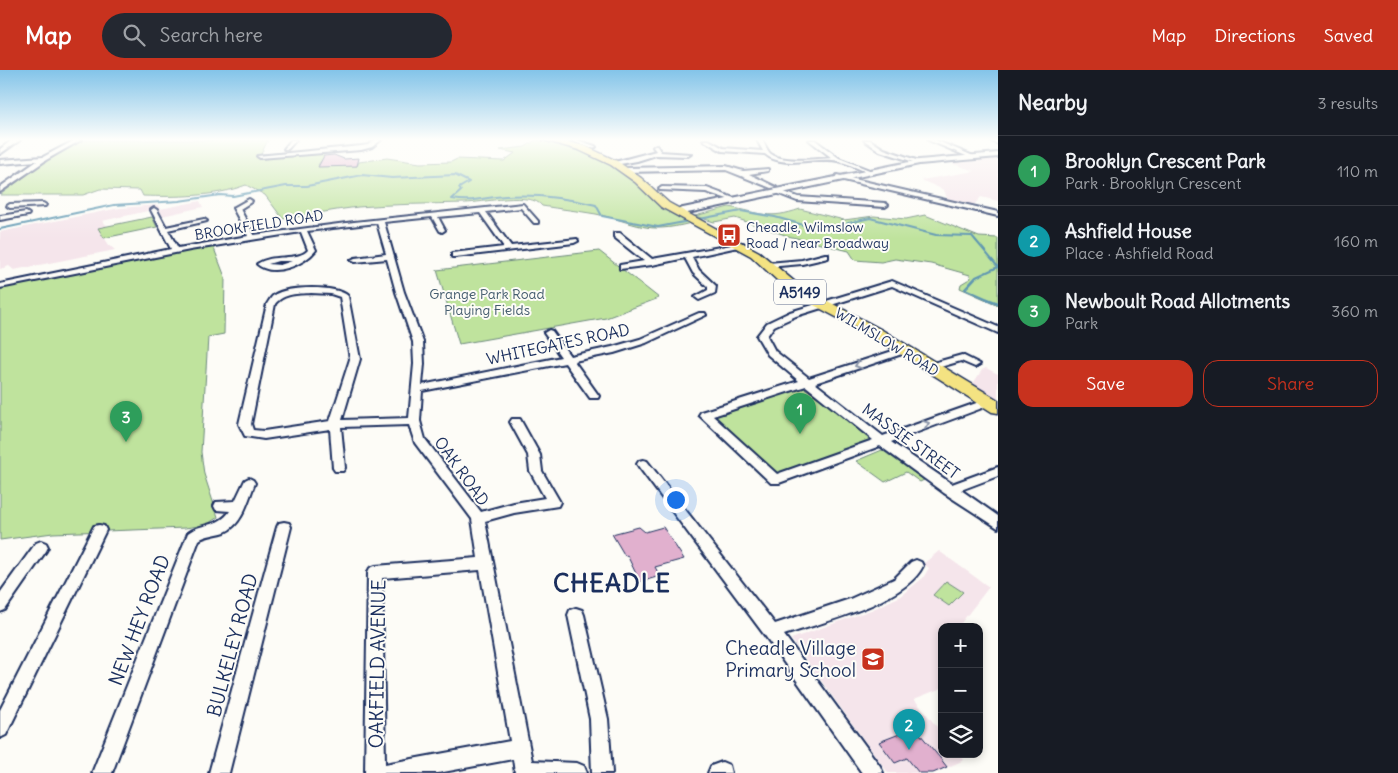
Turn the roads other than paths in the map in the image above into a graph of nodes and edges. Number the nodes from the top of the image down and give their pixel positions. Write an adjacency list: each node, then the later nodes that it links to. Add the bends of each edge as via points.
1 (24, 173): 8 (street)
2 (627, 173): 20 (main road, WILMSLOW ROAD / A5149, via 665,205)
3 (742, 173): 7 (street)
4 (859, 173): 5 (street)
5 (837, 177): 7 (street); 19 (street)
6 (662, 188): 10 (street, via 707,190)
7 (775, 189): 10 (street); 14 (street, via 797,199)
8 (0, 190)
9 (249, 200): 30 (street, via 236,208)
10 (739, 200): 20 (street, via 718,209)
11 (0, 204): 13 (street)
12 (43, 205): 13 (street)
13 (10, 206): 16 (street)
14 (885, 206)
15 (154, 210): 26 (street)
16 (0, 211)
17 (482, 211): 21 (street, BROOKFIELD ROAD); 25 (street, BROOKFIELD ROAD, via 524,206); 33 (street)
18 (26, 214): 22 (street)
19 (998, 214)
20 (684, 215): 32 (main road, WILMSLOW ROAD / A5149)
21 (434, 216): 24 (street, BROOKFIELD ROAD); 28 (street)
22 (0, 218)
23 (204, 221): 26 (street)
24 (380, 221): 27 (street, BROOKFIELD ROAD); 36 (street, OAK ROAD)
25 (536, 222)
26 (165, 229): 34 (street)
27 (303, 230): 30 (street, BROOKFIELD ROAD); 39 (street, via 312,250)
28 (442, 230)
29 (616, 235): 41 (street)
30 (252, 237): 34 (street, BROOKFIELD ROAD)
31 (574, 241): 33 (street)
32 (743, 246): 37 (street); 42 (main road, WILMSLOW ROAD / A5149)
33 (508, 248): 35 (street)
34 (176, 251): 44 (street, BROOKFIELD ROAD)
35 (455, 255)
36 (390, 256): 40 (street); 55 (street, OAK ROAD, via 418,342)
37 (688, 256): 41 (street); 45 (street, via 696,271 712,286 712,291)
38 (825, 256): 42 (street, via 802,262)
39 (304, 258)
40 (355, 260)
41 (652, 263): 43 (street)
42 (768, 264): 46 (main road, WILMSLOW ROAD / A5149, via 796,290)
43 (623, 268)
44 (0, 286)
45 (699, 297)
46 (825, 306): 48 (street, via 892,284); 50 (main road, WILMSLOW ROAD / A5149); 54 (street, MASSIE STREET, via 793,314 772,324 762,336 771,353)
47 (702, 315): 51 (street, WHITEGATES ROAD, via 643,341)
48 (998, 330)
49 (549, 332): 51 (street)
50 (904, 350): 53 (main road, WILMSLOW ROAD / A5149); 54 (street, one-way to 54)
51 (566, 360): 55 (street, WHITEGATES ROAD); 56 (street)
52 (974, 364): 53 (street, via 962,358)
53 (930, 366): 57 (main road, WILMSLOW ROAD / A5149)
54 (807, 382): 61 (street, MASSIE STREET); 61 (street, via 705,415 775,480)
55 (416, 389): 58 (street, OAK ROAD)
56 (594, 396)
57 (994, 405): 61 (street, one-way to 57)
58 (414, 421): 60 (street); 69 (street, OAK ROAD, via 419,440)
59 (516, 422): 69 (street, via 553,502)
60 (335, 424): 60 (street, via 264,435 249,433 244,424 271,304 285,294 330,290 344,296 355,359); 63 (street)
61 (880, 440): 66 (street, MASSIE STREET)
62 (643, 464): 78 (street)
63 (339, 468)
64 (998, 471): 66 (street)
65 (249, 483): 68 (street, NEW HEY ROAD)
66 (950, 490): 70 (street, MASSIE STREET)
67 (221, 506): 68 (street)
68 (239, 506): 83 (street, NEW HEY ROAD, via 224,526 193,536)
69 (478, 518): 74 (street, OAK ROAD)
70 (998, 523)
71 (284, 527): 84 (street, BULKELEY ROAD)
72 (99, 530): 79 (street)
73 (41, 547): 76 (street)
74 (486, 563): 80 (street, OAK ROAD); 85 (street, OAKFIELD AVENUE, via 375,572)
75 (916, 566): 78 (street, via 899,584 854,605)
76 (0, 605)
77 (576, 615): 88 (street, via 599,719)
78 (772, 632): 90 (street)
79 (0, 729)
80 (521, 748): 81 (street, OAK ROAD); 86 (street, OAKFIELD AVENUE)
81 (525, 772): 87 (street)
82 (722, 772): 89 (street)
83 (102, 773)
84 (219, 773)
85 (374, 773)
86 (387, 773)
87 (578, 773)
88 (602, 773)
89 (718, 773)
90 (872, 773)

